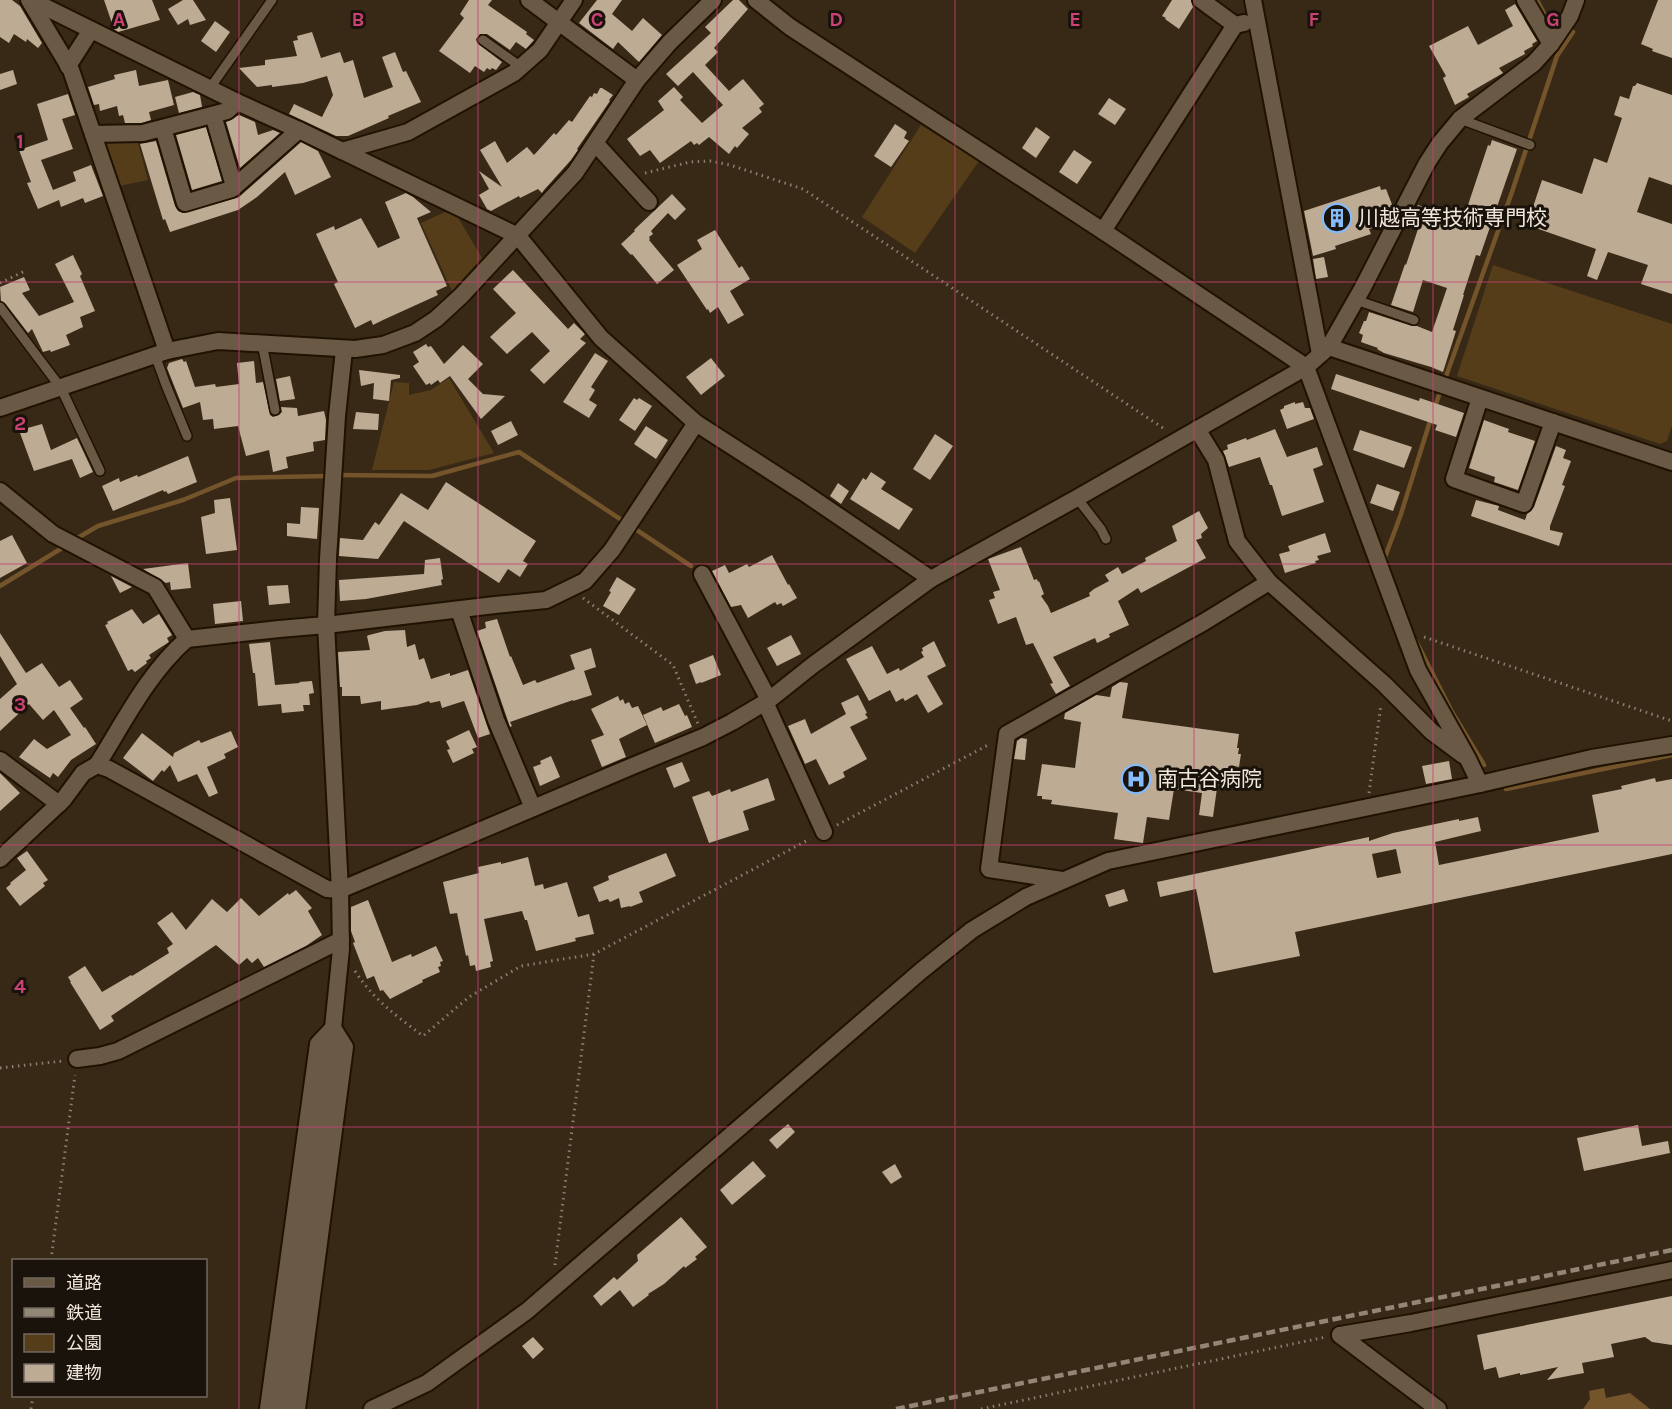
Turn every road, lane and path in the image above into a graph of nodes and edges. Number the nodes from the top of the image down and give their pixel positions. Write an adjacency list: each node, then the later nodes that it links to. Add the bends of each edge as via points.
1 (30, 0): 14 (street); 17 (street)
2 (272, 0): 20 (lane)
3 (529, 0): 12 (street)
4 (574, 0): 12 (street)
5 (713, 0): 19 (street)
6 (756, 0): 33 (street, via 790,27)
7 (1201, 0): 13 (street)
8 (1253, 0): 11 (street)
9 (1526, 0): 16 (street)
10 (1576, 0): 16 (street)
11 (1257, 21): 13 (street); 42 (street)
12 (558, 22): 18 (street, via 540,50); 19 (street)
13 (1235, 25): 33 (street)
14 (91, 30): 17 (street); 20 (street)
15 (483, 40): 18 (lane)
16 (1551, 44): 23 (street, via 1520,75)
17 (68, 66): 26 (street)
18 (521, 67): 29 (street, via 408,132)
19 (637, 80): 27 (street)
20 (210, 88): 21 (street)
21 (237, 102): 22 (street, via 227,111); 25 (street)
22 (213, 115): 24 (street); 31 (street)
23 (1460, 119): 28 (lane); 37 (street, via 1427,163)
24 (163, 128): 26 (street, via 142,133); 31 (street, via 185,203)
25 (299, 130): 29 (street); 31 (street)
26 (93, 134): 43 (street)
27 (596, 144): 30 (street); 34 (street)
28 (1530, 145)
29 (342, 151): 34 (street)
30 (627, 178): 32 (street); 53 (path, via 690,162 710,161 803,189)
31 (234, 186)
32 (649, 202)
33 (1103, 231): 44 (street)
34 (518, 236): 41 (street, via 461,296 424,328 383,345); 50 (street, via 601,338)
35 (27, 270): 36 (path)
36 (0, 283)
37 (1356, 300): 39 (lane); 42 (street)
38 (0, 307): 45 (lane)
39 (1414, 320)
40 (262, 343): 41 (street); 43 (street, via 218,340); 48 (lane)
41 (344, 350): 64 (street)
42 (1324, 351): 44 (street); 46 (street)
43 (161, 353): 45 (street); 52 (lane, via 166,385)
44 (1306, 367): 51 (street); 65 (street)
45 (61, 388): 47 (street); 55 (lane)
46 (1480, 398): 49 (street); 49 (street, via 1454,479 1524,504)
47 (0, 408)
48 (275, 410)
49 (1553, 422): 54 (street)
50 (696, 423): 60 (street); 62 (street, via 612,550 585,581)
51 (1197, 429): 53 (street); 61 (street, via 1216,460 1237,541)
52 (187, 436)
53 (1179, 439): 57 (street)
54 (1672, 462)
55 (100, 471)
56 (0, 491): 66 (street, via 53,534 155,587)
57 (1077, 498): 58 (lane); 60 (street)
58 (1106, 539)
59 (702, 574): 68 (street)
60 (931, 579): 68 (street)
61 (1269, 582): 67 (street); 70 (street)
62 (571, 588): 63 (street, via 546,600); 71 (path, via 674,665)
63 (459, 610): 64 (street); 78 (street, via 496,720)
64 (326, 625): 66 (street); 83 (street)
65 (1402, 630): 69 (path); 73 (street, via 1418,670)
66 (187, 639): 75 (street, via 146,685)
67 (1384, 684): 73 (street, via 1432,732); 79 (path)
68 (767, 701): 71 (street); 80 (street)
69 (1672, 721)
70 (1007, 734): 80 (path); 82 (street, via 989,869)
71 (703, 737): 78 (street)
72 (1672, 745): 76 (street)
73 (1468, 759): 76 (street)
74 (0, 760): 77 (street)
75 (97, 765): 77 (street, via 84,773); 83 (street, via 327,889)
76 (1480, 784): 79 (street)
77 (59, 804): 81 (street)
78 (533, 808): 83 (street)
79 (1366, 808): 82 (street, via 1108,861)
80 (824, 832): 85 (path)
81 (0, 859)
82 (1063, 880): 91 (street, via 972,930)
83 (340, 890): 84 (street)
84 (341, 944): 85 (path, via 368,990 423,1036 469,997 521,966); 86 (street); 87 (street, via 118,1052)
85 (594, 954): 91 (path)
86 (333, 1028): 93 (street, via 318,1044); 94 (street); 95 (street, via 345,1047)
87 (77, 1059): 88 (path); 89 (path)
88 (0, 1068)
89 (51, 1259)
90 (1672, 1270): 92 (street)
91 (552, 1290): 96 (street, via 427,1383)
92 (1340, 1335): 97 (path); 98 (street)
93 (268, 1409)
94 (283, 1409)
95 (297, 1409)
96 (372, 1409)
97 (981, 1409)
98 (1438, 1409)

